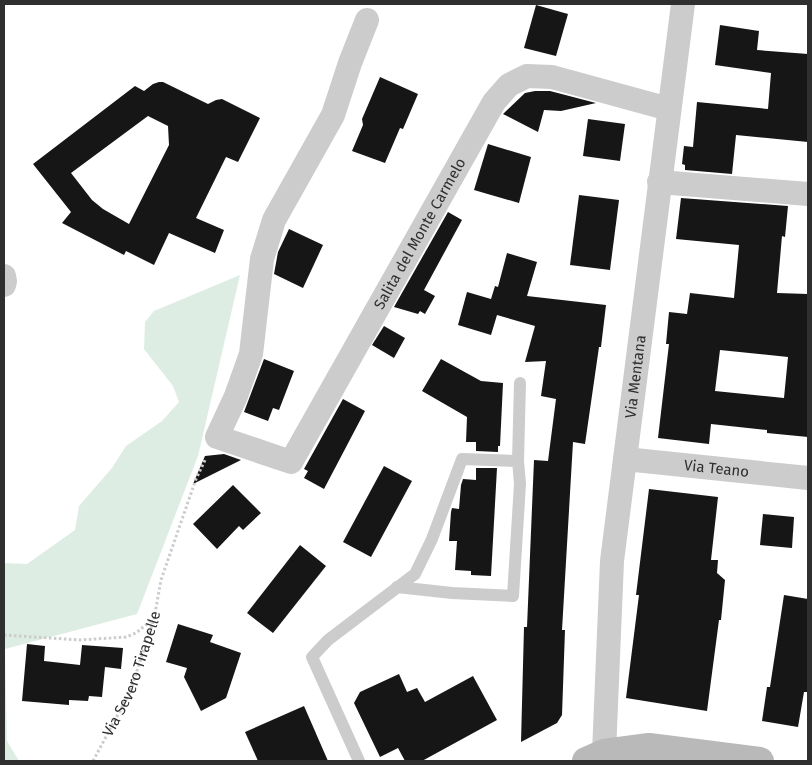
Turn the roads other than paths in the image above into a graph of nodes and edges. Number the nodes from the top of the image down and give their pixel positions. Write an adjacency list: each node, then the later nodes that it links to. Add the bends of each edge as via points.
1 (683, 4): 3 (street, Via Mentana)
2 (367, 20): 3 (street, Salita del Monte Carmelo, via 333,115 274,220 262,259 251,354 217,437 291,462 494,102 509,85 527,76 552,77)
3 (669, 109): 4 (street, Via Mentana)
4 (659, 182): 5 (street); 9 (street, Via Mentana)
5 (808, 194)
6 (4, 276): 7 (street)
7 (4, 285)
8 (520, 384): 10 (lane)
9 (625, 460): 11 (street, Via Teano); 13 (street, Via Mentana, via 612,561)
10 (518, 461): 12 (lane, via 462,459 432,540 415,574); 12 (lane, via 520,484 514,596)
11 (808, 478)
12 (397, 587): 14 (lane, via 328,640 312,658)
13 (595, 757): 15 (street, via 649,747)
14 (360, 761)
15 (760, 761)

